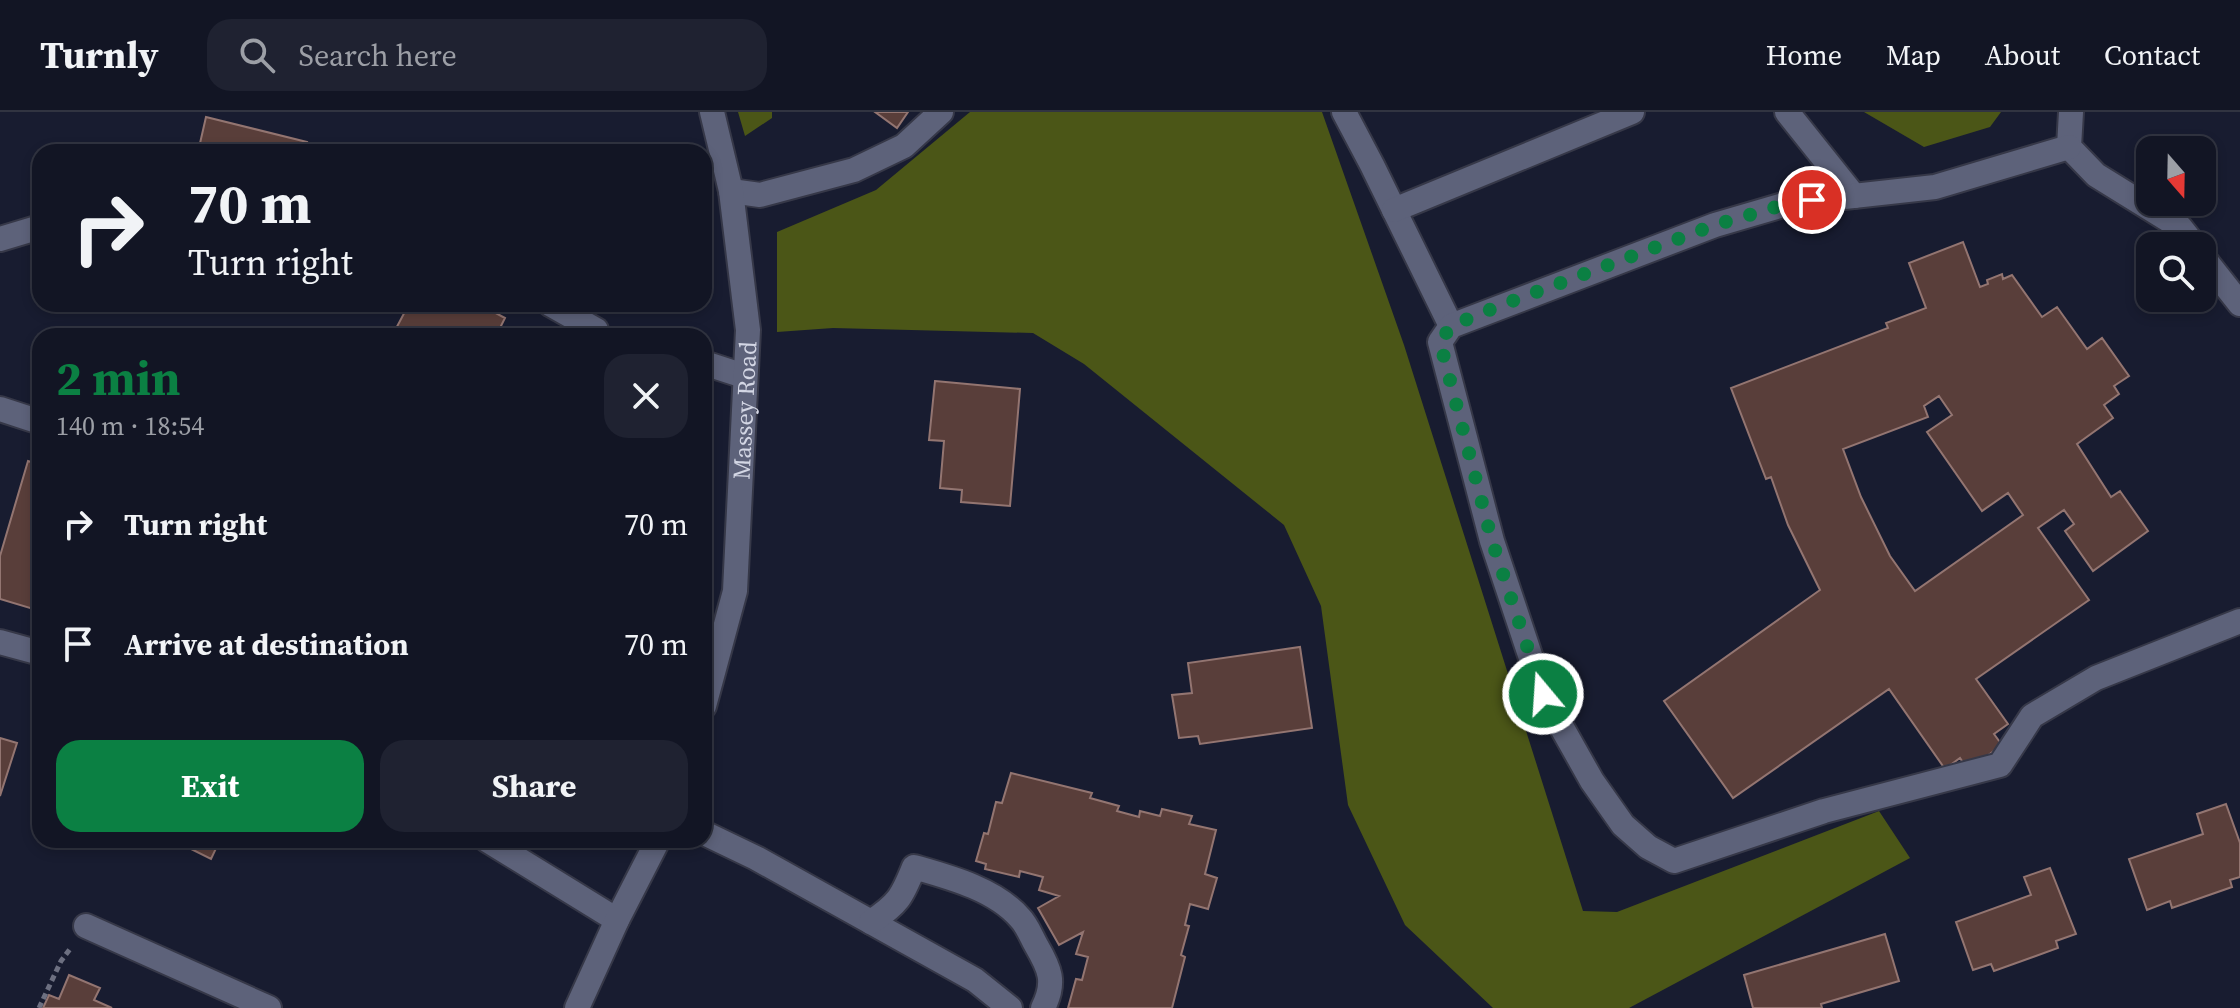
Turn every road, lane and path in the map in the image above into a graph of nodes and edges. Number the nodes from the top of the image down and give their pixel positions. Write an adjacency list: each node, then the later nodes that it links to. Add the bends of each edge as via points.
1 (712, 112): 8 (street, Massey Road)
2 (941, 112): 8 (street, via 904,146 854,170 760,195)
3 (1344, 112): 10 (street)
4 (1632, 112): 10 (street)
5 (1787, 112): 9 (street)
6 (2071, 112): 7 (street)
7 (2069, 147): 9 (street, via 1935,187); 12 (street, via 2096,175)
8 (731, 191): 20 (street, Massey Road, via 748,330)
9 (1854, 196): 17 (street, via 1790,203 1715,225)
10 (1394, 210): 17 (street)
11 (32, 230): 13 (street)
12 (2184, 232)
13 (0, 239)
14 (2216, 274): 15 (street)
15 (2240, 304)
16 (564, 312): 18 (street)
17 (1451, 326): 23 (street, via 1440,342 1492,541 1543,694 1623,825 1674,861 1824,811 2000,765 2032,716 2057,700 2096,678)
18 (591, 328)
19 (712, 366): 20 (street)
20 (744, 376): 26 (street, Massey Road, via 735,591)
21 (0, 409): 22 (street)
22 (32, 419)
23 (2240, 621)
24 (0, 642): 25 (street)
25 (32, 651)
26 (712, 676)
27 (712, 837): 31 (street)
28 (500, 848): 30 (street)
29 (654, 848): 30 (street)
30 (617, 920): 35 (street)
31 (871, 922): 36 (street, via 975,980); 37 (street, via 903,895 914,867 959,880 1020,917 1049,967 1050,993)
32 (86, 926): 33 (path, via 61,961); 34 (street)
33 (39, 1008)
34 (269, 1008)
35 (577, 1008)
36 (1010, 1008)
37 (1043, 1008)

